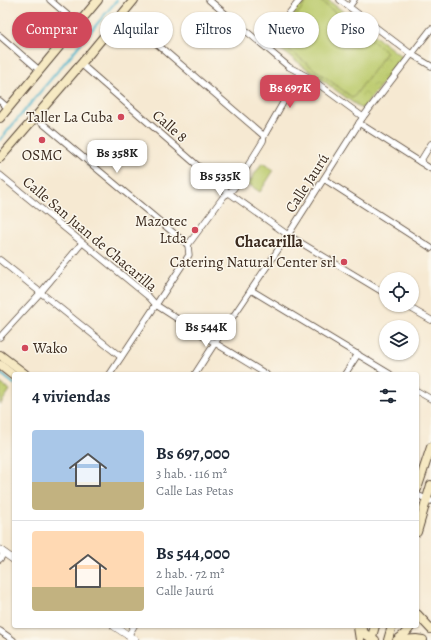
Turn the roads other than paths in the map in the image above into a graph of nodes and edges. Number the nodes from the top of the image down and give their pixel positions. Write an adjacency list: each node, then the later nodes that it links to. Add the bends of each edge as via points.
1 (50, 0): 9 (street)
2 (98, 0): 10 (main road)
3 (134, 0): 11 (main road)
4 (209, 0): 15 (street)
5 (300, 0): 12 (street)
6 (340, 0): 8 (street)
7 (354, 0): 8 (street)
8 (349, 7): 20 (street)
9 (64, 12)
10 (88, 12)
11 (124, 12)
12 (290, 12)
13 (431, 29): 20 (street, Calle Jaurú)
14 (0, 36): 23 (street)
15 (254, 38)
16 (100, 41): 21 (main road)
17 (58, 48): 23 (main road)
18 (162, 48): 31 (street)
19 (267, 48): 24 (street)
20 (411, 54): 22 (street); 28 (street, Calle Jaurú)
21 (81, 64): 27 (main road); 38 (street, Calle 8)
22 (431, 66)
23 (39, 70): 26 (main road)
24 (300, 73): 28 (street); 31 (street)
25 (0, 101): 26 (street)
26 (8, 108): 29 (main road)
27 (35, 117): 33 (main road); 41 (street)
28 (363, 117): 30 (street, Calle Jaurú)
29 (0, 118)
30 (359, 123): 34 (street); 37 (street, Calle Jaurú)
31 (264, 136): 38 (street)
32 (431, 144): 34 (street)
33 (0, 158)
34 (420, 162): 35 (street)
35 (431, 169)
36 (0, 175): 40 (street, Calle San Juan de Chacarilla)
37 (324, 179): 39 (street, Calle Jaurú); 42 (street)
38 (229, 193): 39 (street, Calle 8); 41 (street, via 224,196)
39 (288, 235): 44 (street, Calle Jaurú); 45 (street, Calle 8)
40 (82, 243): 46 (street); 47 (street, Calle San Juan de Chacarilla)
41 (188, 245): 47 (street, via 189,255)
42 (431, 248)
43 (0, 260): 46 (street)
44 (251, 290): 51 (street, Calle Jaurú); 52 (street)
45 (379, 290)
46 (41, 292): 50 (street); 54 (street)
47 (156, 305): 51 (street, Calle San Juan de Chacarilla); 54 (street)
48 (417, 312): 49 (street)
49 (431, 320)
50 (0, 337)
51 (214, 343): 59 (street, Calle Jaurú); 60 (street, Calle San Juan de Chacarilla)
52 (358, 354): 61 (street); 62 (street)
53 (0, 355): 57 (main road)
54 (121, 357): 58 (street)
55 (1, 366): 56 (main road, via 9,365); 63 (main road)
56 (18, 372)
57 (22, 372)
58 (111, 372)
59 (196, 372)
60 (263, 372)
61 (346, 372)
62 (387, 372)
63 (12, 374)
64 (419, 392): 65 (street)
65 (431, 399)
66 (431, 447): 67 (main road)
67 (420, 467)
68 (431, 485): 70 (main road)
69 (419, 496): 70 (street)
70 (429, 500): 71 (main road)
71 (419, 527)
72 (1, 554): 73 (street)
73 (12, 559)
74 (419, 616): 82 (main road)
75 (117, 628): 84 (street)
76 (134, 628): 84 (street)
77 (359, 628): 86 (main road)
78 (360, 628): 87 (main road)
79 (375, 628): 87 (main road)
80 (391, 628): 88 (main road)
81 (410, 628): 89 (main road)
82 (431, 629)
83 (0, 630): 85 (street)
84 (132, 638)
85 (13, 640)
86 (360, 640)
87 (372, 640)
88 (388, 640)
89 (396, 640)
90 (401, 640): 91 (main road)
91 (423, 640)

